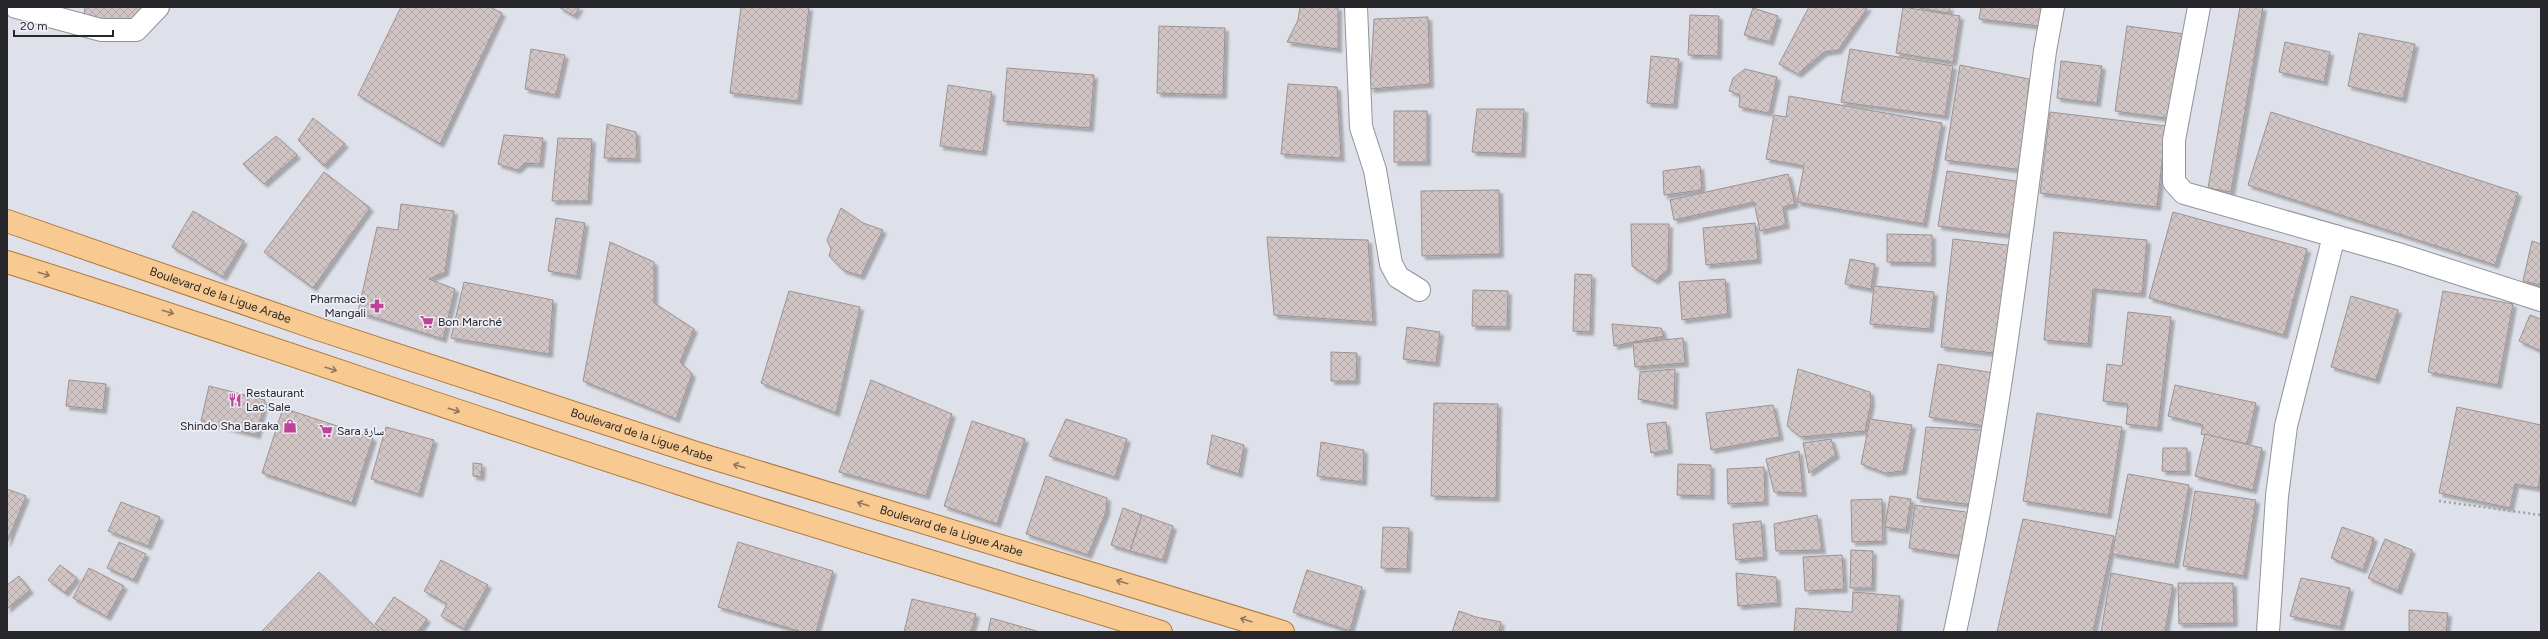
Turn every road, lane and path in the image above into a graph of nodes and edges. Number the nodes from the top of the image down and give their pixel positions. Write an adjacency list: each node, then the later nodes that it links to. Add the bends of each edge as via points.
1 (16, 7): 2 (street, via 101,30 136,30)
2 (158, 7)
3 (1356, 7): 9 (street, via 1361,127 1375,170 1391,264 1398,277)
4 (2053, 7): 21 (street, via 2044,51 2008,333 1967,575)
5 (2199, 7): 7 (street, via 2174,140 2174,182 2184,193 2193,197)
6 (7, 221): 11 (main road, Boulevard de la Ligue Arabe)
7 (2334, 236): 10 (street); 22 (street, via 2286,426 2277,496)
8 (7, 262): 12 (main road, one-way to 12, via 174,314)
9 (1419, 290)
10 (2541, 300)
11 (318, 329): 12 (main road); 13 (main road, Boulevard de la Ligue Arabe)
12 (308, 362): 14 (main road, one-way to 14)
13 (696, 453): 14 (main road); 17 (main road, Boulevard de la Ligue Arabe, one-way to 13)
14 (686, 486): 18 (main road)
15 (2439, 501): 16 (path)
16 (2541, 515)
17 (1006, 547): 18 (main road); 19 (main road, Boulevard de la Ligue Arabe, one-way to 17)
18 (996, 580): 20 (main road)
19 (1271, 630)
20 (1161, 632)
21 (1954, 632)
22 (2268, 632)

